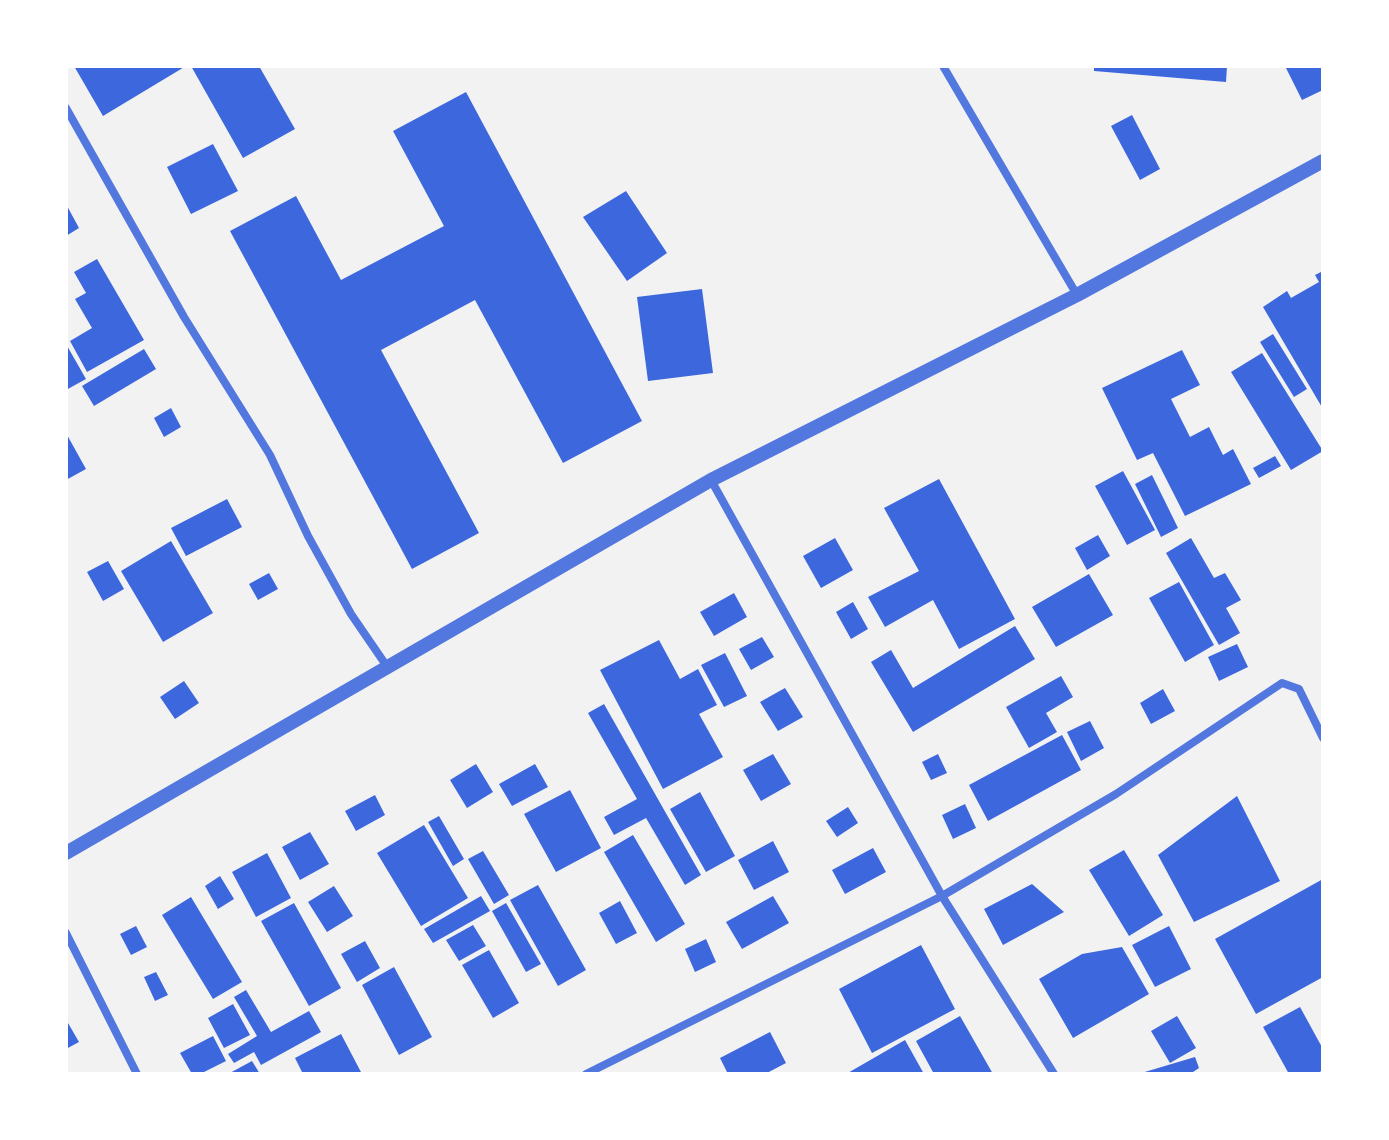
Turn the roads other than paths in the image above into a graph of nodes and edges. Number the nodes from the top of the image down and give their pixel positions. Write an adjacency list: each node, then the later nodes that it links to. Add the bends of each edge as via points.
1 (943, 66): 4 (street)
2 (66, 108): 6 (street, via 184,317 270,455 351,614)
3 (1323, 161): 4 (street)
4 (1077, 295): 5 (street)
5 (711, 480): 6 (street); 9 (street)
6 (388, 668): 8 (street)
7 (1323, 738): 9 (street, via 1299,689 1282,683 1116,794)
8 (66, 853)
9 (942, 896): 12 (street); 13 (street)
10 (66, 933): 11 (street)
11 (137, 1074)
12 (586, 1074)
13 (1054, 1074)

